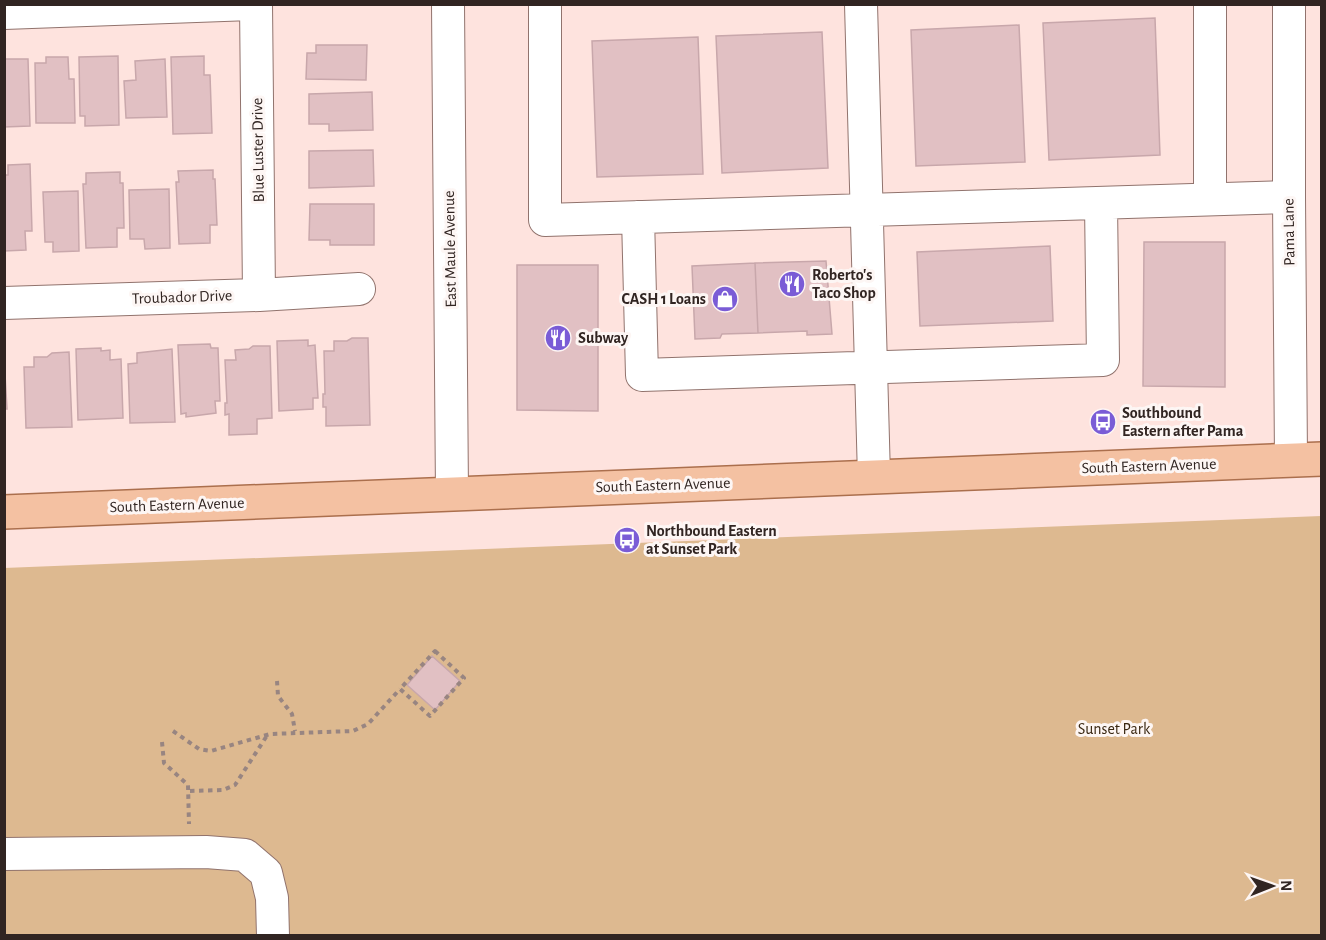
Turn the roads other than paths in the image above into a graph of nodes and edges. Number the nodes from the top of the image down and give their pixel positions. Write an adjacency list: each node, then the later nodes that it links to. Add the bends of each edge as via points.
1 (251, 4): 8 (street)
2 (256, 4): 15 (street, Blue Luster Drive)
3 (448, 4): 20 (street, East Maule Avenue)
4 (545, 4): 13 (street, via 546,220)
5 (861, 4): 12 (street)
6 (1210, 4): 10 (street)
7 (1289, 4): 9 (street, Pama Lane)
8 (4, 13)
9 (1288, 197): 10 (street); 18 (street, Pama Lane)
10 (1210, 199): 11 (street)
11 (1101, 202): 12 (street); 17 (street, via 1103,360)
12 (867, 210): 13 (street); 17 (street)
13 (638, 217): 17 (street, via 642,375)
14 (359, 289): 15 (street, Troubador Drive)
15 (259, 295): 16 (street, Troubador Drive)
16 (4, 303)
17 (872, 367): 19 (street)
18 (1306, 460): 19 (main road, South Eastern Avenue)
19 (874, 477): 20 (main road, South Eastern Avenue)
20 (452, 494): 21 (main road, South Eastern Avenue)
21 (4, 512)
22 (4, 854): 23 (street, via 244,855 266,873 272,898)
23 (273, 936)

